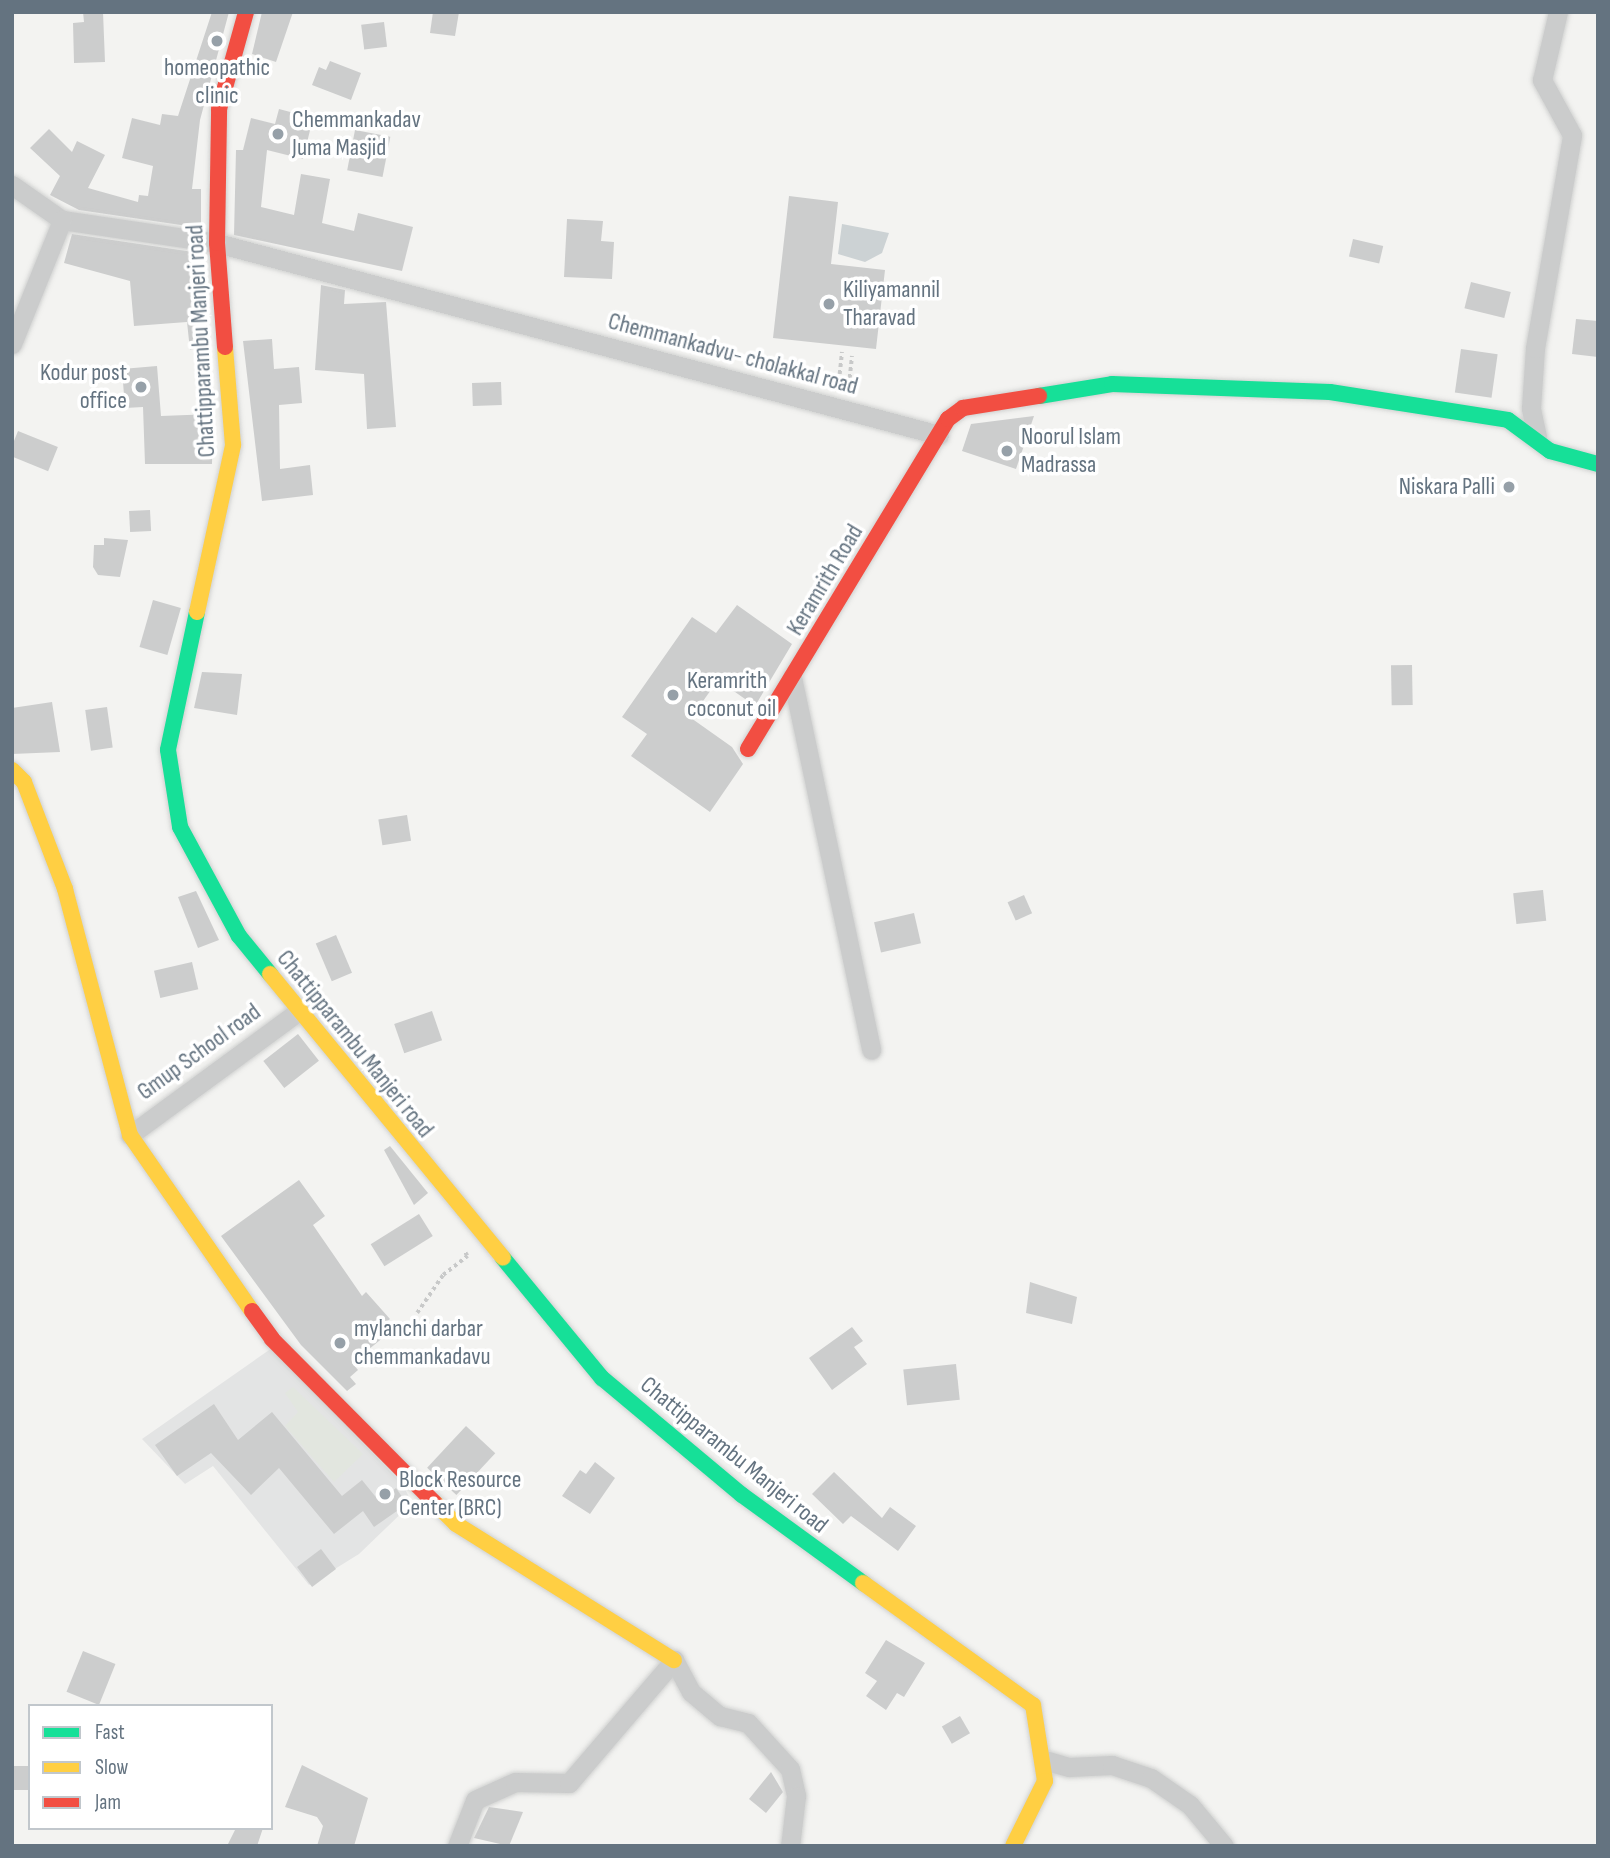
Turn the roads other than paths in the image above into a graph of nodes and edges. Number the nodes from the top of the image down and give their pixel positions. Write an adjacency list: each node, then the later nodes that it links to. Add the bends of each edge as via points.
1 (246, 12): 5 (street, Chattipparambu Manjeri road, via 219,109)
2 (1558, 12): 8 (street, via 1542,80 1572,135 1535,348 1531,408)
3 (12, 185): 4 (street)
4 (62, 220): 5 (street, Chemmankadvu- cholakkal road); 6 (street)
5 (217, 243): 7 (street, Chemmankadvu- cholakkal road); 13 (street, Chattipparambu Manjeri road, via 233,445 168,750 170,787 180,827 239,936)
6 (12, 344)
7 (939, 435): 8 (street, via 963,408 1055,389 1112,384 1330,392 1442,405 1508,420); 10 (street, Keramrith Road)
8 (1537, 438): 9 (street, via 1550,451)
9 (1598, 464)
10 (792, 677): 11 (street, Keramrith Road); 14 (street)
11 (748, 749)
12 (12, 770): 15 (street, via 24,782 65,888)
13 (299, 1011): 15 (street, Gmup School road); 17 (street, Chattipparambu Manjeri road, via 602,1378 798,1537 1020,1692 1041,1724)
14 (871, 1050)
15 (130, 1135): 16 (street, via 272,1339 346,1420 456,1524)
16 (674, 1660): 18 (street, via 569,1783 515,1782 475,1800); 19 (street, via 691,1692 720,1716 748,1723 790,1769 796,1796)
17 (1044, 1760): 20 (street, Chattipparambu Manjeri road, via 1041,1800); 21 (street, via 1069,1767 1112,1765 1151,1779 1190,1805)
18 (457, 1846)
19 (790, 1846)
20 (1013, 1846)
21 (1224, 1846)

